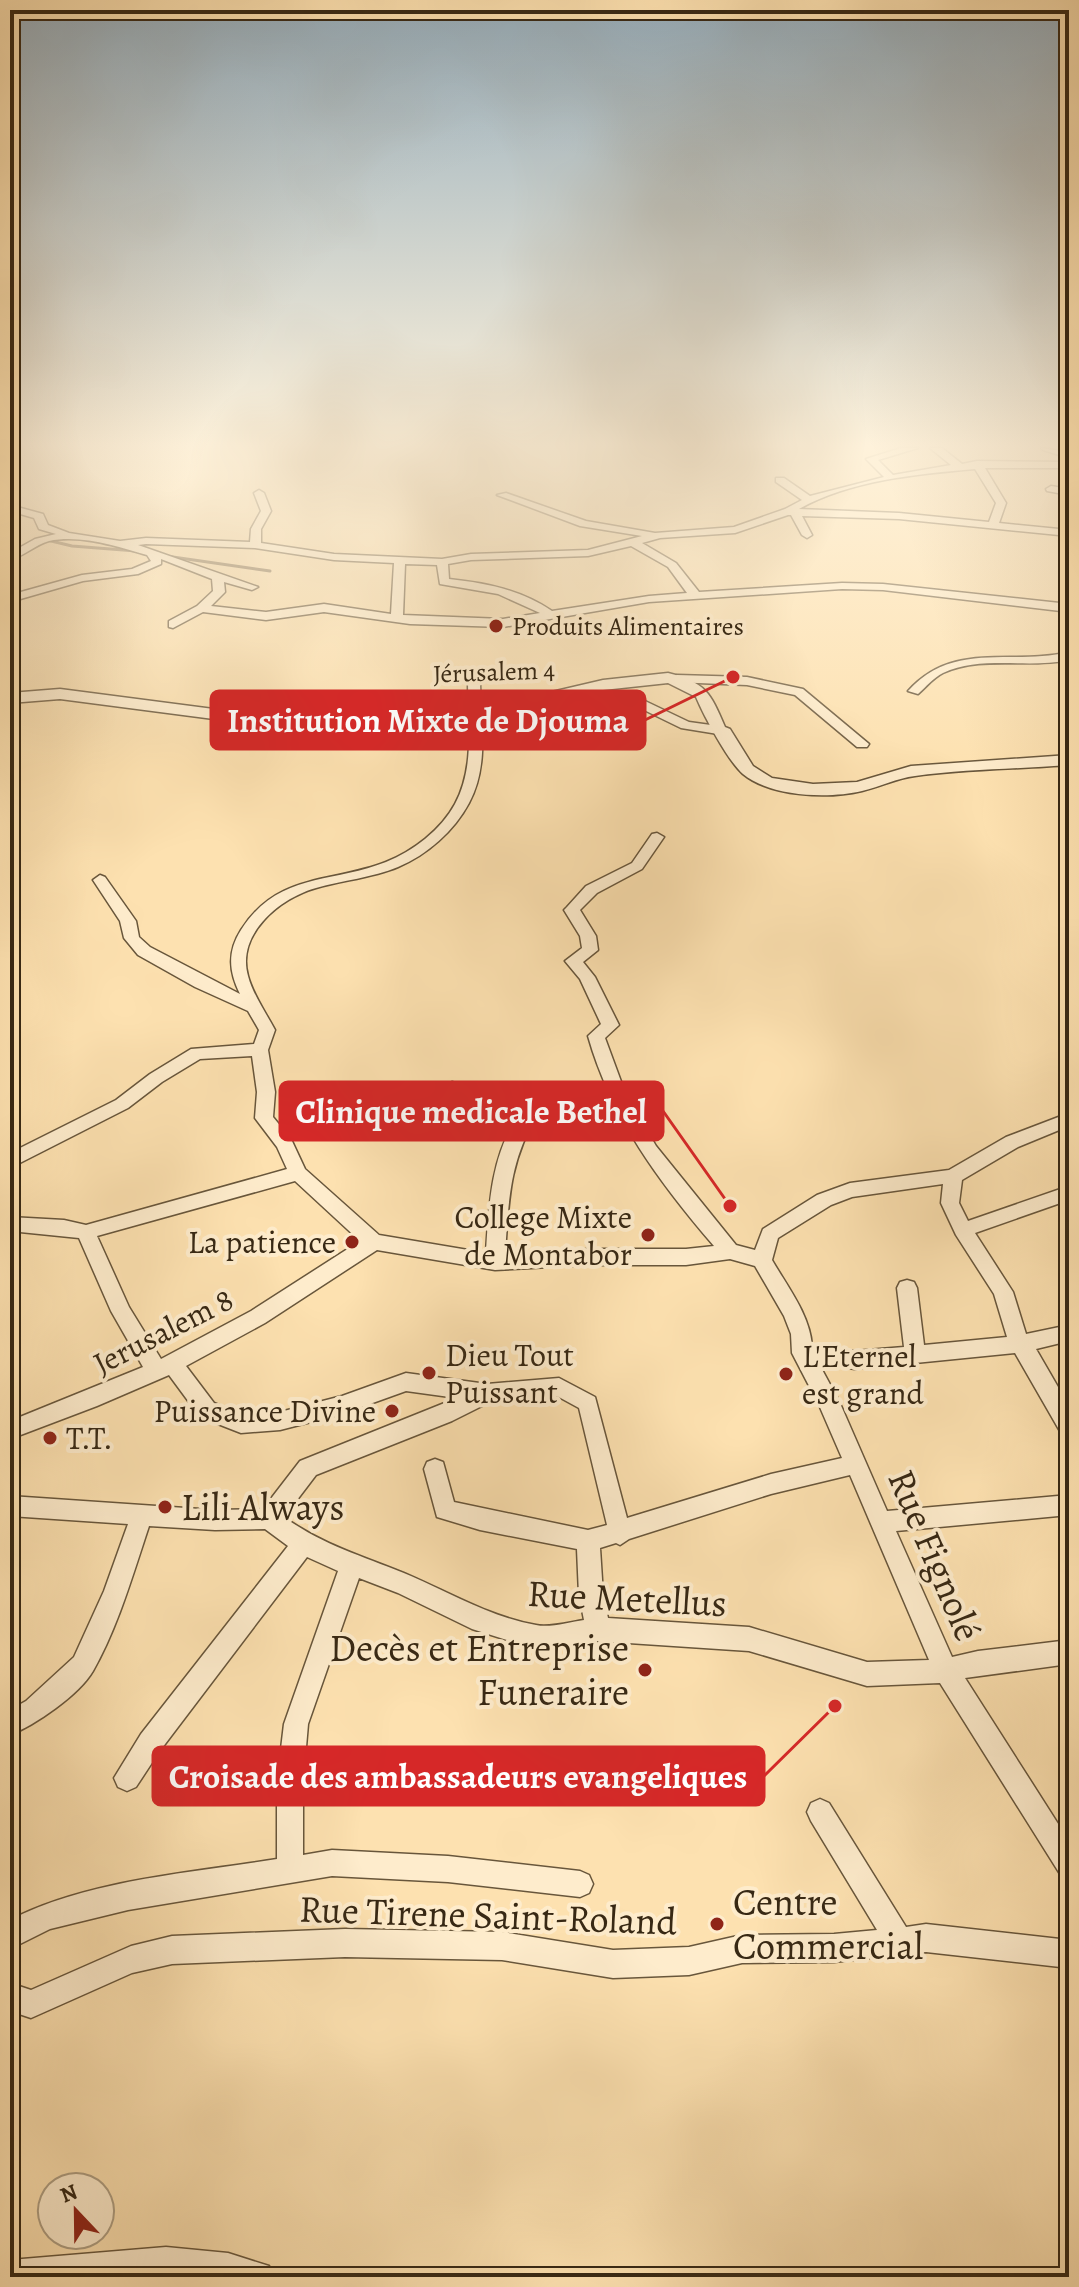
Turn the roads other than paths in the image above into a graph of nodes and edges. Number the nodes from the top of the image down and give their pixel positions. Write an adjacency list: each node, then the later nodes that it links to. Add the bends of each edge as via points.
1 (153, 555): 7 (street, via 191,563); 10 (street, via 157,562 134,572 82,578)
2 (319, 555): 5 (street)
3 (550, 555): 6 (street)
4 (654, 555): 9 (street, via 672,565)
5 (400, 561): 6 (street); 14 (street)
6 (442, 562): 13 (street, via 444,582 509,591)
7 (218, 577): 8 (street); 11 (street, via 219,592)
8 (252, 587)
9 (694, 594): 12 (street, via 883,587); 13 (street)
10 (10, 599)
11 (201, 608): 14 (street, via 266,616 324,608); 15 (street)
12 (1069, 608)
13 (553, 617): 14 (street, via 503,623)
14 (397, 618)
15 (173, 624)
16 (1069, 656): 19 (street, via 951,666)
17 (677, 679): 20 (street, Jérusalem 4, via 603,685); 24 (street, via 703,694); 26 (street, via 747,681 799,692)
18 (474, 683): 22 (street)
19 (914, 691)
20 (554, 697): 22 (street, Jérusalem 4); 24 (street, via 645,705 686,725)
21 (10, 698): 23 (street, Jérusalem 4, via 60,694 229,716)
22 (474, 701): 23 (street, Jérusalem 4); 30 (street, via 478,720 473,773 448,824 403,860 297,890 260,913 242,941 238,971)
23 (395, 702): 25 (street)
24 (718, 730): 27 (street, via 747,769 767,782 813,789 858,787 911,771)
25 (390, 732)
26 (862, 744)
27 (1069, 760)
28 (657, 837): 42 (street, via 627,876 579,898 572,910 590,950 573,961 587,973 600,1012 611,1025 596,1036 612,1086 650,1150)
29 (100, 880): 30 (street, via 128,921 130,940 201,983)
30 (254, 1007): 31 (street, via 267,1030)
31 (260, 1050): 34 (street, via 197,1053 122,1104); 35 (street, via 264,1118 285,1144)
32 (452, 1088): 44 (street, via 530,1111 506,1160)
33 (1069, 1119): 36 (street, via 1012,1142)
34 (10, 1161)
35 (298, 1173): 40 (street); 41 (street)
36 (953, 1176): 39 (street, via 950,1203); 43 (street, via 850,1190 824,1200 770,1234)
37 (1069, 1193): 39 (street)
38 (10, 1224): 40 (street)
39 (963, 1230): 47 (street, via 1003,1292)
40 (86, 1232): 50 (street, via 121,1311)
41 (374, 1242): 44 (street); 50 (street, Jerusalem 8, via 298,1294)
42 (730, 1251): 43 (street); 44 (street)
43 (762, 1260): 48 (street, Rue Fignolé, via 793,1314)
44 (495, 1262)
45 (907, 1288): 49 (street)
46 (1069, 1333): 47 (street)
47 (1019, 1344): 49 (street); 52 (street)
48 (802, 1353): 49 (street, via 855,1360); 54 (street, Rue Fignolé)
49 (915, 1353)
50 (164, 1367): 51 (street, via 207,1410 241,1424 280,1421 406,1382); 53 (street, Jerusalem 8)
51 (487, 1393): 59 (street, via 308,1468); 61 (street, via 559,1387 588,1403)
52 (1068, 1422)
53 (10, 1430)
54 (856, 1464): 60 (street, Rue Fignolé); 61 (street, via 771,1484)
55 (435, 1469): 62 (street, via 445,1510)
56 (1069, 1505): 60 (street)
57 (10, 1506): 58 (street)
58 (142, 1515): 59 (street); 68 (street, via 83,1665 35,1710)
59 (269, 1519): 63 (street, Rue Metellus)
60 (881, 1522): 67 (street, Rue Fignolé)
61 (620, 1534): 62 (street)
62 (588, 1541): 65 (street)
63 (303, 1544): 64 (street, Rue Metellus); 69 (street)
64 (352, 1565): 65 (street, Rue Metellus, via 472,1618 539,1638); 72 (street, via 296,1724)
65 (598, 1629): 67 (street, Rue Metellus, via 749,1639 867,1674)
66 (1069, 1652): 67 (street, Rue Metellus)
67 (946, 1671): 71 (street, Rue Fignolé)
68 (10, 1723)
69 (127, 1778)
70 (820, 1812): 75 (street)
71 (1069, 1865)
72 (290, 1869): 73 (street, via 332,1863); 74 (street, via 46,1916)
73 (580, 1884)
74 (10, 1935)
75 (900, 1942): 76 (street, Rue Tirene Saint-Roland, via 926,1938); 77 (street, Rue Tirene Saint-Roland, via 742,1949 689,1961 613,1964 502,1946 345,1943 172,1950 131,1960 31,2004)
76 (1069, 1954)
77 (12, 1994)
78 (10, 2276): 79 (street, via 135,2261 235,2268)
79 (258, 2277)

